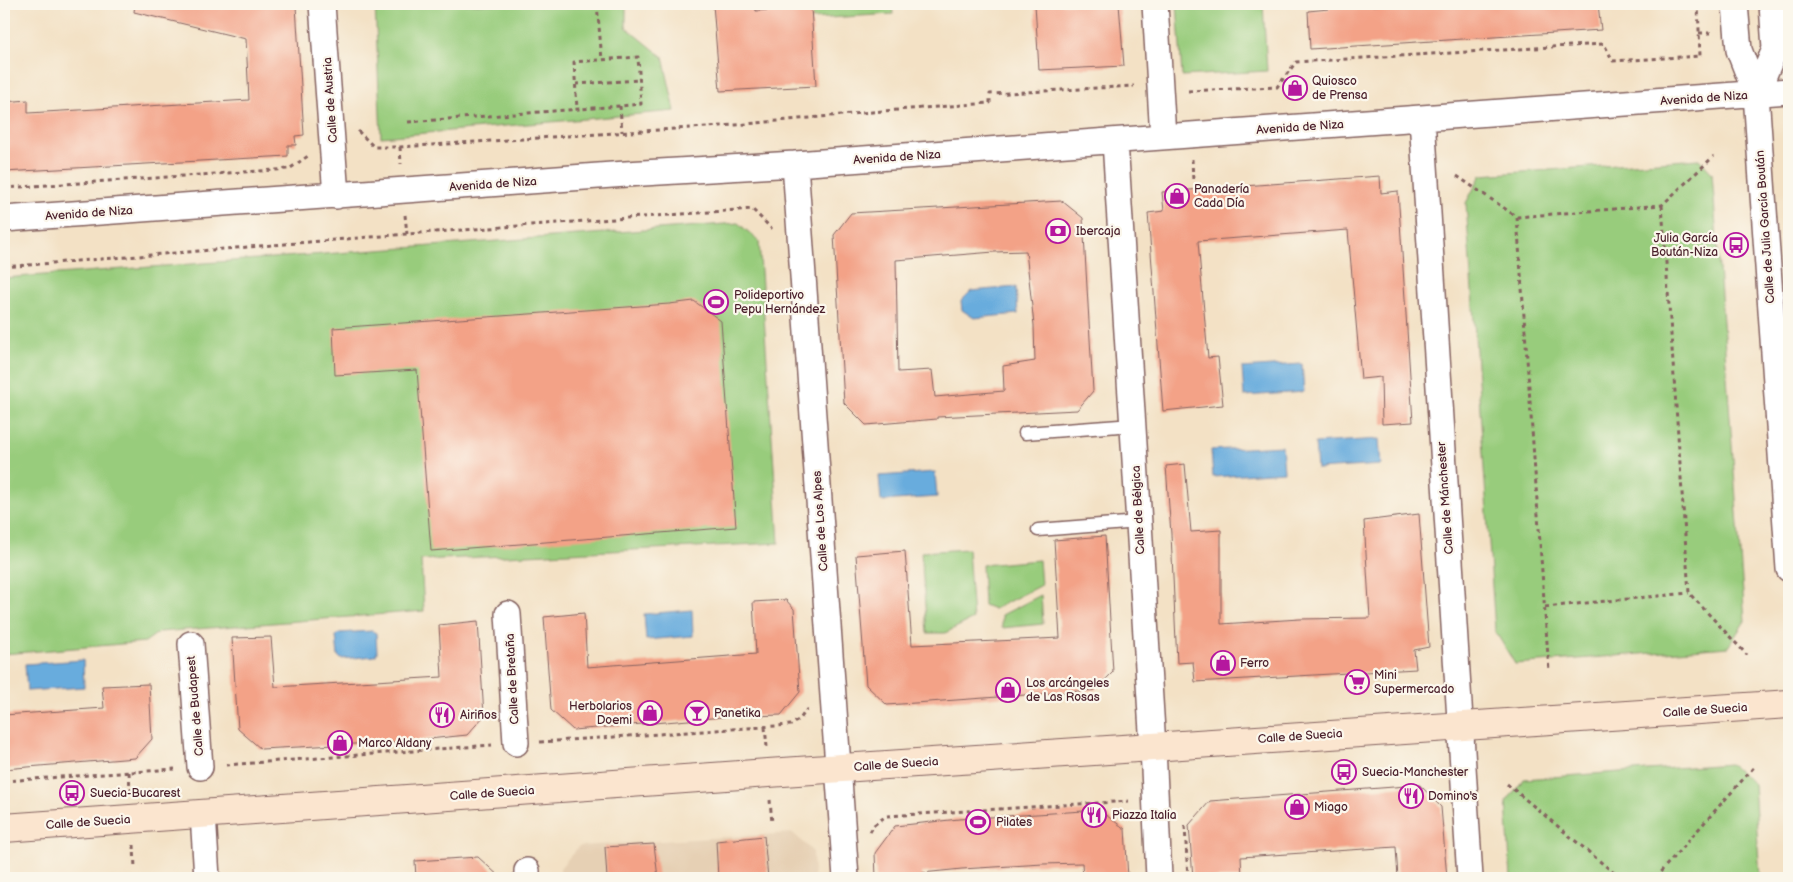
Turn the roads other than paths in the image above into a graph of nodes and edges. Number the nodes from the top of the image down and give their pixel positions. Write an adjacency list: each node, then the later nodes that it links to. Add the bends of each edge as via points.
1 (322, 4): 11 (street, Calle de Austria)
2 (1155, 4): 8 (street)
3 (1735, 4): 6 (street, Calle de Julia García Boután, via 1739,50)
4 (1772, 4): 6 (street, Calle de Julia García Boután, via 1775,49)
5 (1789, 91): 6 (street, Avenida de Niza)
6 (1756, 94): 7 (street, Avenida de Niza); 17 (street, Calle de Julia García Boután)
7 (1422, 118): 8 (street, Avenida de Niza); 21 (street, Calle de Mánchester)
8 (1163, 137): 9 (street, Avenida de Niza)
9 (1115, 141): 10 (street, Avenida de Niza); 13 (street, Calle de Bélgica)
10 (795, 164): 11 (street, Avenida de Niza); 25 (street, Calle de Los Alpes)
11 (336, 196): 12 (street, Avenida de Niza)
12 (4, 219)
13 (1133, 425): 14 (lane); 15 (street, Calle de Bélgica)
14 (1026, 434)
15 (1139, 522): 16 (lane); 23 (street, Calle de Bélgica)
16 (1038, 530)
17 (1789, 569)
18 (508, 614): 22 (street, Calle de Bretaña)
19 (191, 644): 24 (street, Calle de Budapest)
20 (1789, 704): 21 (street, Calle de Suecia)
21 (1460, 726): 23 (street, Calle de Suecia); 31 (street, Calle de Mánchester)
22 (516, 744)
23 (1153, 747): 25 (street, Calle de Suecia); 30 (street, Calle de Bélgica)
24 (200, 767)
25 (837, 768): 26 (street, Calle de Suecia); 29 (street, Calle de Los Alpes)
26 (203, 814): 27 (street, Calle de Suecia); 28 (street)
27 (4, 828)
28 (207, 878)
29 (846, 878)
30 (1159, 878)
31 (1470, 878)

